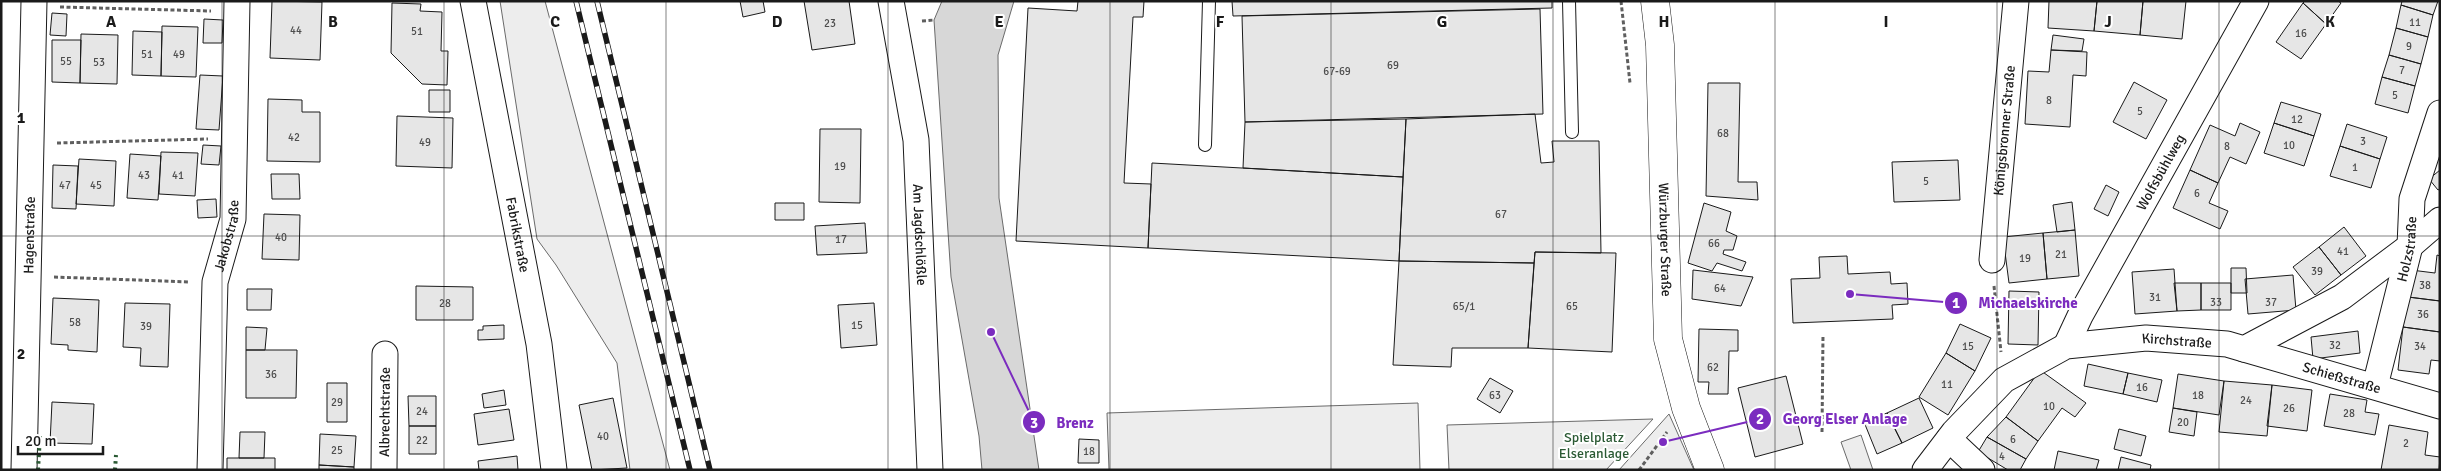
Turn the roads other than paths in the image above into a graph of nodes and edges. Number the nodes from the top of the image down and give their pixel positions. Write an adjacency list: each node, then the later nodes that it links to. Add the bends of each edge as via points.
1 (473, 1): 25 (street, Fabrikstraße, via 539,344)
2 (891, 1): 26 (street, Am Jagdschlößle, via 916,140)
3 (1209, 1): 12 (lane)
4 (1569, 1): 11 (lane)
5 (1655, 1): 27 (main road, Würzburger Straße, via 1660,45 1668,339 1686,408)
6 (2016, 1): 15 (street, Königsbronner Straße)
7 (2256, 1): 16 (street, Wolfsbühlweg)
8 (34, 4): 22 (street, Hagenstraße)
9 (237, 6): 23 (street, Jakobstraße, via 233,219 215,282)
10 (2440, 113): 14 (street, Holzstraße, via 2412,199)
11 (1572, 132)
12 (1205, 145)
13 (2440, 220): 14 (street)
14 (2410, 246): 17 (street, via 2342,297); 19 (street, Holzstraße)
15 (1992, 260)
16 (2066, 346): 17 (street, Kirchstraße, via 2146,338 2227,344); 21 (street, Kirchstraße, via 2004,380)
17 (2244, 349): 19 (street, Schießstraße)
18 (385, 354): 24 (street, Albrechtstraße)
19 (2375, 386): 20 (street, Schießstraße)
20 (2440, 406)
21 (1949, 439): 28 (street, Kirchstraße); 29 (street)
22 (24, 470)
23 (210, 470)
24 (384, 470)
25 (554, 470)
26 (930, 470)
27 (1710, 470)
28 (1925, 470)
29 (1982, 470)

